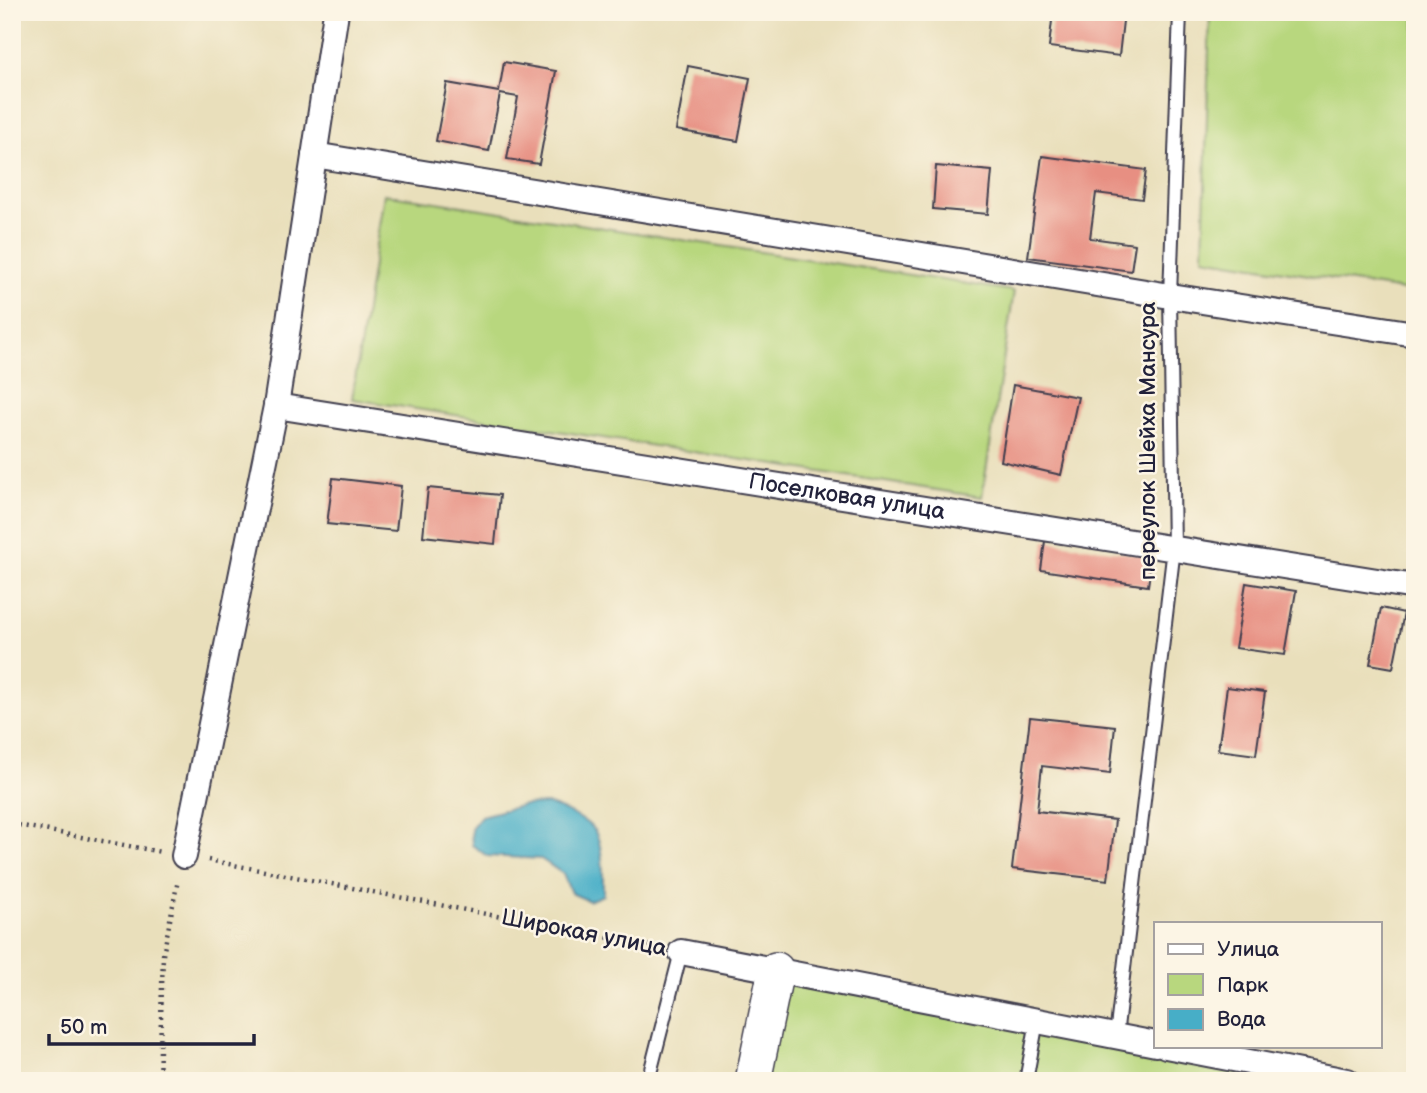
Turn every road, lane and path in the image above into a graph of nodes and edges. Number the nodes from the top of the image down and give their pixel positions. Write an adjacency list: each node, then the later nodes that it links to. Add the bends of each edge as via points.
1 (336, 12): 3 (street)
2 (1180, 12): 4 (lane, переулок Шейха Мансура)
3 (314, 155): 4 (street); 6 (street)
4 (1170, 296): 5 (street); 7 (lane, переулок Шейха Мансура)
5 (1415, 334)
6 (276, 406): 7 (street, Поселковая улица); 10 (street)
7 (1174, 548): 8 (street, Поселковая улица); 14 (lane, переулок Шейха Мансура)
8 (1415, 587)
9 (12, 824): 10 (path, Широкая улица)
10 (184, 856): 11 (path, Широкая улица); 17 (path, via 163,955)
11 (681, 952): 12 (street, Широкая улица); 18 (lane)
12 (776, 970): 13 (street, Широкая улица); 19 (street)
13 (1037, 1021): 14 (street, Широкая улица); 20 (lane)
14 (1116, 1036): 15 (street, Широкая улица)
15 (1154, 1044)
16 (1176, 1048): 21 (street)
17 (159, 1081)
18 (648, 1081)
19 (753, 1081)
20 (1026, 1081)
21 (1347, 1081)

